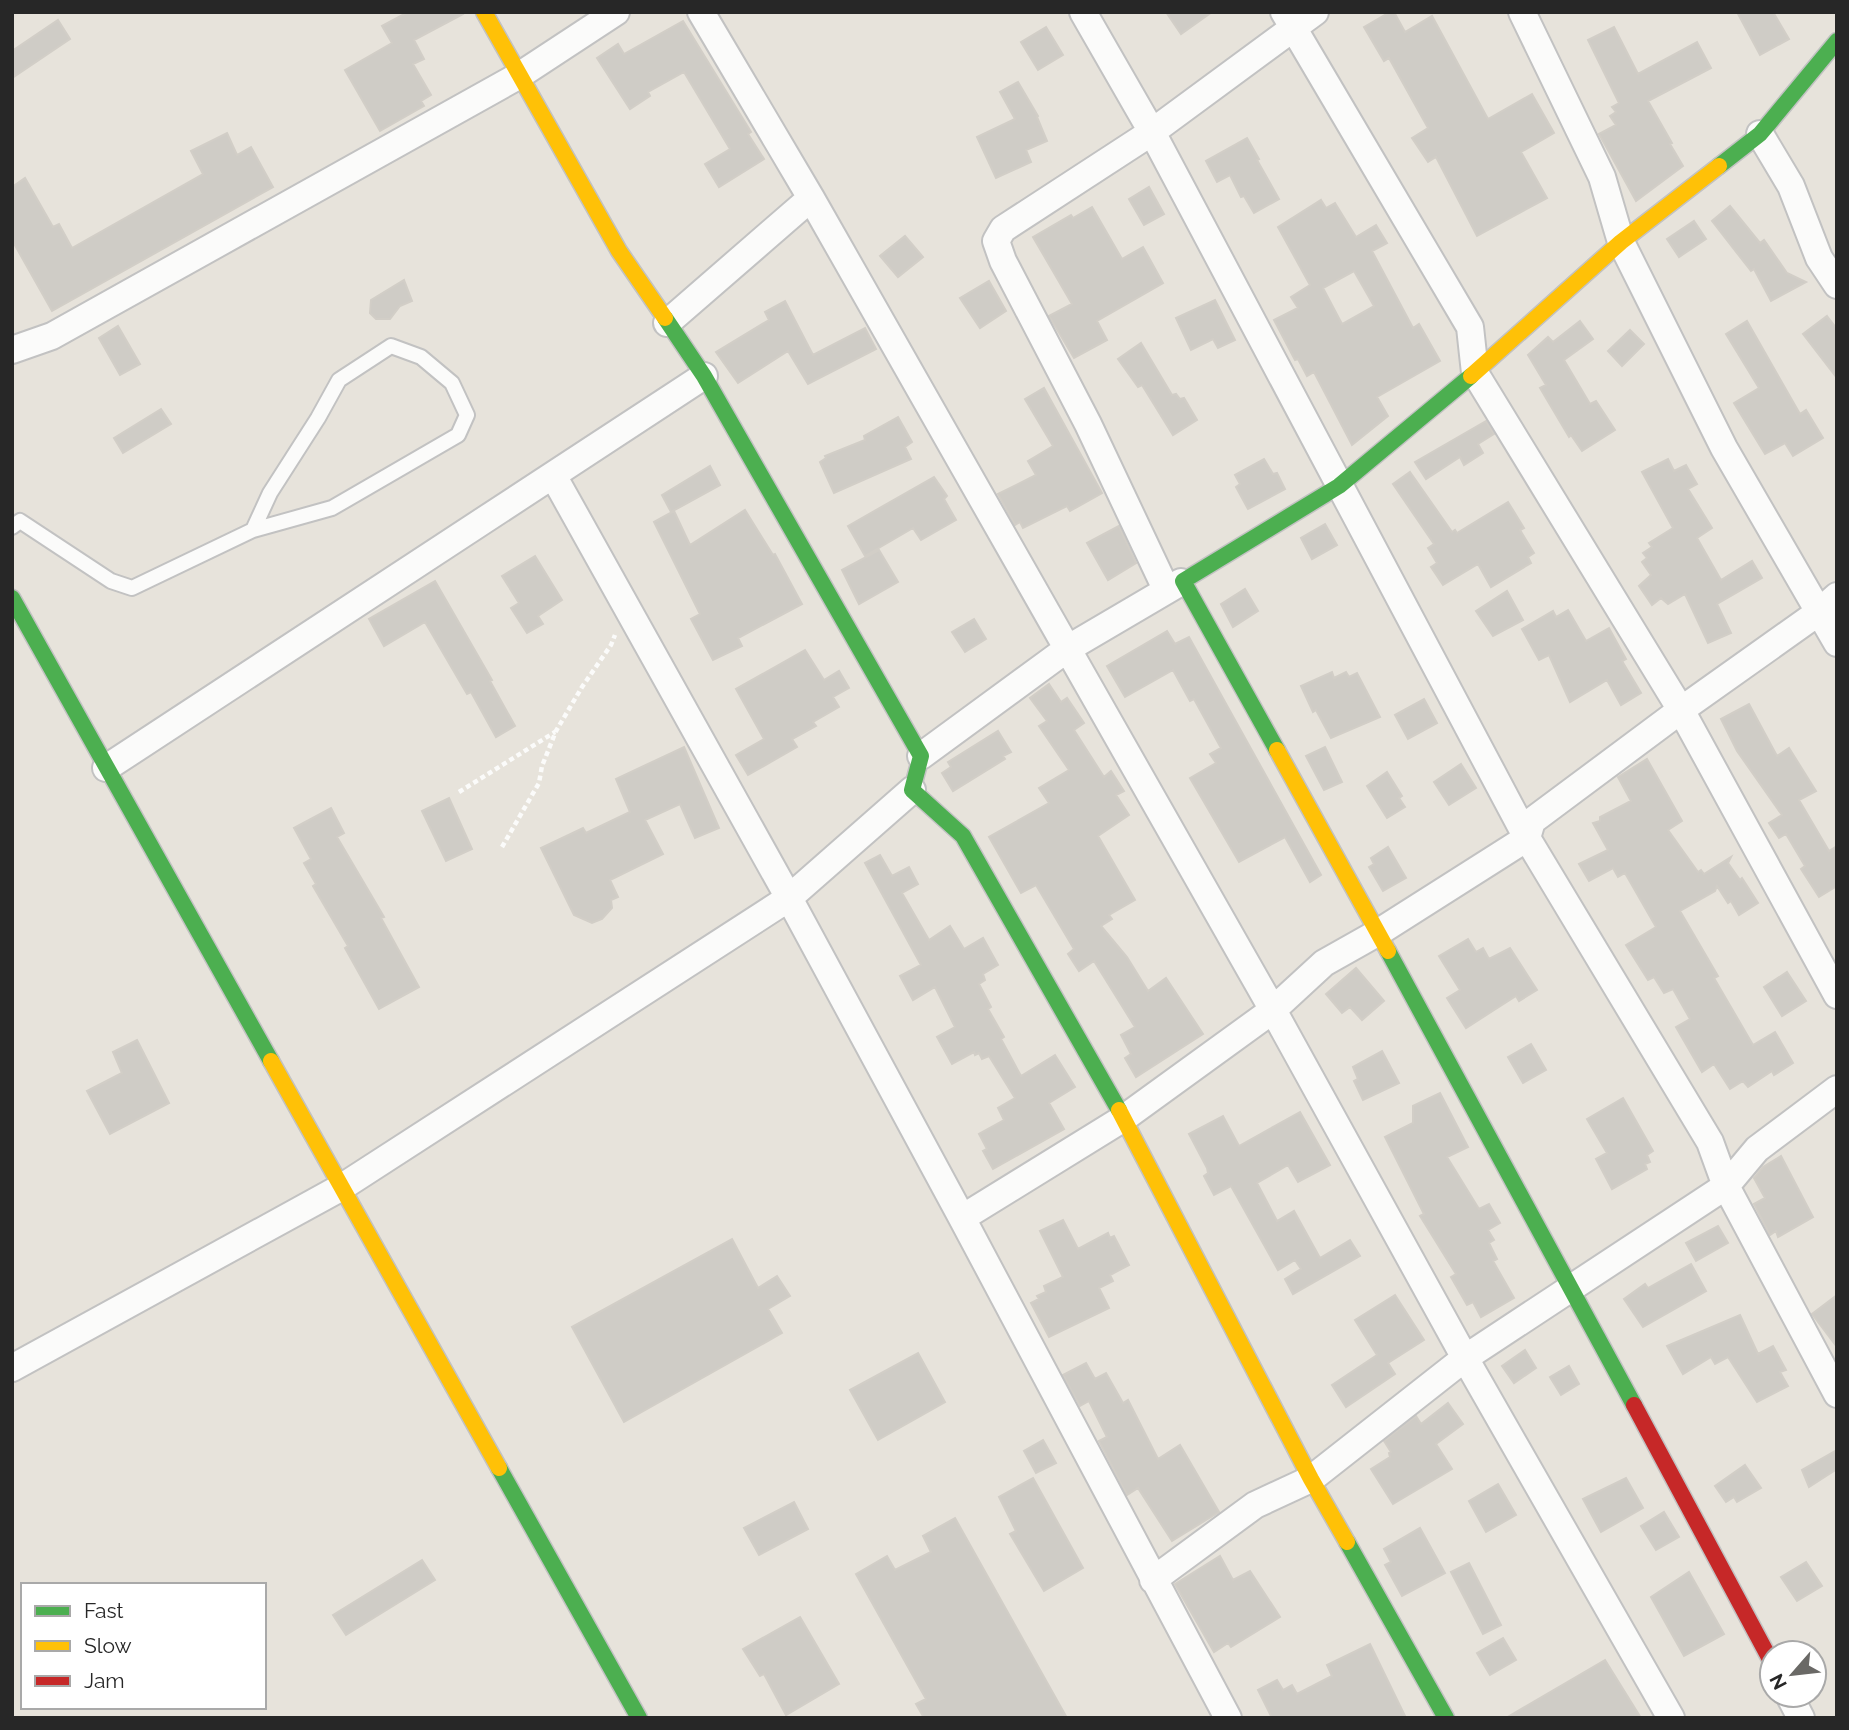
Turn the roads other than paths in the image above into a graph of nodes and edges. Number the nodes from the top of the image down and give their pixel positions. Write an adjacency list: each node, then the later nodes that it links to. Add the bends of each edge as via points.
1 (484, 12): 9 (street)
2 (616, 12): 9 (street)
3 (701, 12): 12 (street)
4 (1083, 12): 10 (street)
5 (1315, 12): 7 (street)
6 (1521, 12): 13 (street, via 1602,177)
7 (1288, 20): 10 (street); 17 (street, via 1470,327)
8 (1837, 41): 11 (street)
9 (520, 75): 15 (street, via 619,251); 16 (street, via 52,337)
10 (1152, 132): 20 (street); 23 (street, via 1003,229 996,241)
11 (1760, 134): 13 (street); 14 (street, via 1791,186 1819,258)
12 (811, 198): 15 (street); 27 (street)
13 (1621, 243): 17 (street); 25 (street, via 1724,448)
14 (1837, 285)
15 (667, 323): 18 (street)
16 (12, 350)
17 (1475, 373): 20 (street); 28 (street)
18 (704, 376): 19 (street); 29 (street)
19 (554, 477): 30 (street); 33 (street)
20 (1339, 486): 23 (street); 32 (street)
21 (12, 527): 22 (lane, via 20,521 111,581 132,587)
22 (253, 530): 22 (lane, via 331,508 458,435 467,415 452,383 421,357 391,346 339,380 270,493)
23 (1174, 585): 27 (street); 34 (street)
24 (12, 598): 30 (street)
25 (1828, 604): 26 (street); 28 (street)
26 (1837, 643)
27 (1067, 649): 29 (street); 36 (street)
28 (1681, 710): 32 (street, via 1532,821); 35 (street)
29 (921, 756): 31 (street)
30 (106, 768): 40 (street)
31 (912, 790): 33 (street); 38 (street, via 963,836)
32 (1527, 838): 34 (street); 39 (street, via 1710,1142)
33 (789, 898): 40 (street); 41 (street)
34 (1379, 932): 36 (street, via 1324,963); 42 (street)
35 (1837, 995)
36 (1273, 1010): 38 (street); 43 (street)
37 (1837, 1089): 39 (street, via 1757,1149)
38 (1124, 1118): 41 (street); 46 (street)
39 (1726, 1186): 42 (street); 45 (street)
40 (342, 1188): 44 (street); 49 (street)
41 (962, 1218): 47 (street)
42 (1572, 1288): 43 (street); 48 (street)
43 (1465, 1358): 46 (street); 52 (street)
44 (12, 1368)
45 (1837, 1394)
46 (1311, 1479): 47 (street, via 1255,1505); 51 (street)
47 (1153, 1580): 50 (street)
48 (1759, 1639)
49 (639, 1718)
50 (1228, 1718)
51 (1446, 1718)
52 (1671, 1718)

